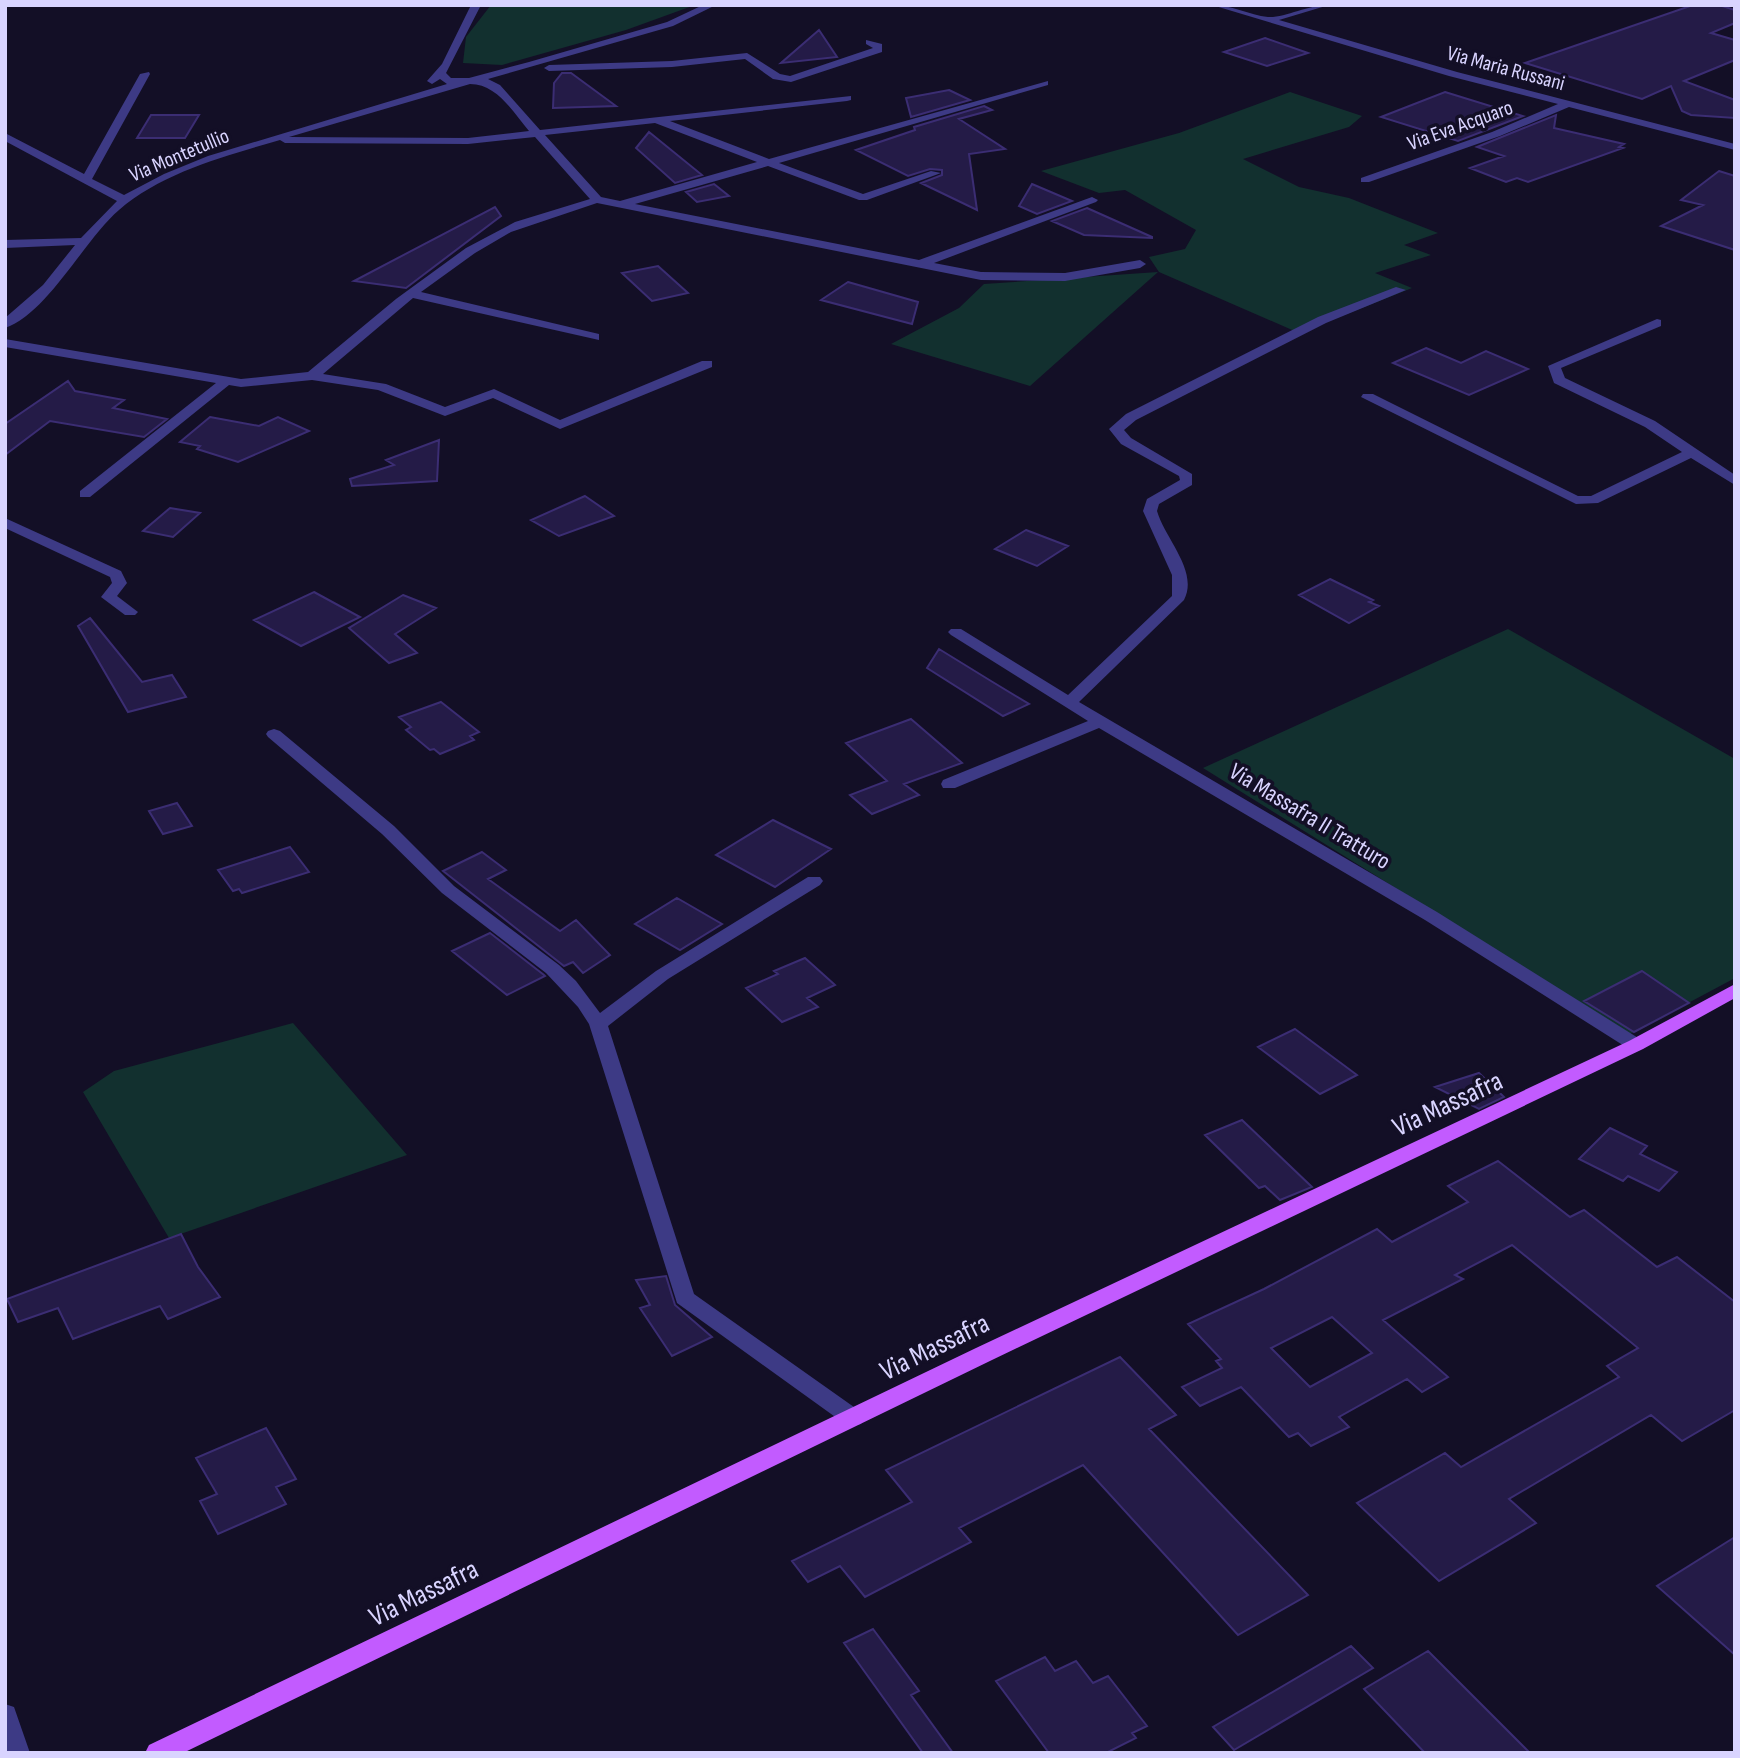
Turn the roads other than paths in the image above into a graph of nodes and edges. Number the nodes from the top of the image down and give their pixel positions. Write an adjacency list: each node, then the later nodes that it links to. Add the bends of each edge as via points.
1 (476, 5): 7 (street)
2 (711, 5): 8 (street, via 670,24)
3 (1217, 5): 5 (street, Via Maria Russani)
4 (1324, 5): 5 (street)
5 (1269, 20): 15 (street, Via Maria Russani)
6 (870, 42): 8 (street, via 878,50 791,79 777,77 747,56)
7 (451, 60): 8 (street, via 467,70); 10 (street)
8 (505, 72): 10 (street); 11 (street); 13 (street)
9 (145, 74): 24 (street)
10 (441, 74): 11 (street, via 448,81); 16 (street, via 413,92)
11 (472, 82): 13 (street); 16 (street)
12 (1044, 83): 22 (street)
13 (496, 87): 18 (street)
14 (847, 98): 17 (street)
15 (1568, 104): 21 (street, Via Maria Russani); 25 (street, Via Eva Acquaro)
16 (375, 107): 20 (street, Via Montetullio)
17 (654, 119): 18 (street); 22 (street)
18 (536, 134): 20 (street, via 468,141); 27 (street)
19 (5, 135): 24 (street)
20 (267, 140): 26 (street, Via Montetullio, via 188,167)
21 (1735, 147)
22 (768, 160): 23 (street, via 863,198); 29 (street)
23 (935, 173)
24 (86, 180): 26 (street)
25 (1366, 180)
26 (124, 200): 30 (street, Via Montetullio)
27 (597, 200): 29 (street); 35 (street, via 528,220 495,236)
28 (1092, 200): 33 (street)
29 (620, 205): 33 (street)
30 (82, 241): 31 (street); 37 (street, Via Montetullio, via 59,274)
31 (5, 244)
32 (1140, 264): 33 (street, via 1065,277 1025,278)
33 (917, 265)
34 (1400, 290): 50 (street, via 1322,320 1130,417 1116,429 1126,441 1185,474 1187,482 1152,502 1150,511 1181,575 1182,590)
35 (413, 294): 38 (street); 41 (street)
36 (1657, 323): 44 (street, via 1554,366 1559,380 1650,424)
37 (5, 324)
38 (595, 337)
39 (5, 343): 42 (street)
40 (707, 364): 41 (street, via 560,425 494,393 445,412 381,387)
41 (312, 376): 42 (street)
42 (226, 381): 46 (street)
43 (1368, 397): 44 (street, via 1576,500 1593,500)
44 (1692, 452): 45 (street)
45 (1735, 481)
46 (85, 494)
47 (5, 522): 48 (street, via 116,574 120,583 108,597)
48 (130, 612)
49 (956, 632): 50 (street, Via Massafra II Tratturo)
50 (1069, 703): 51 (street, Via Massafra II Tratturo)
51 (1101, 721): 53 (street); 57 (street, Via Massafra II Tratturo, via 1431,916)
52 (274, 734): 56 (street, via 387,829 456,896 548,963 584,999)
53 (948, 785)
54 (814, 881): 56 (street, via 662,975)
55 (1735, 990): 57 (main road, Via Massafra)
56 (598, 1024): 58 (street, via 685,1298)
57 (1636, 1045): 58 (main road, Via Massafra)
58 (853, 1418): 61 (main road, Via Massafra)
59 (5, 1714): 60 (street)
60 (17, 1753)
61 (158, 1753)

